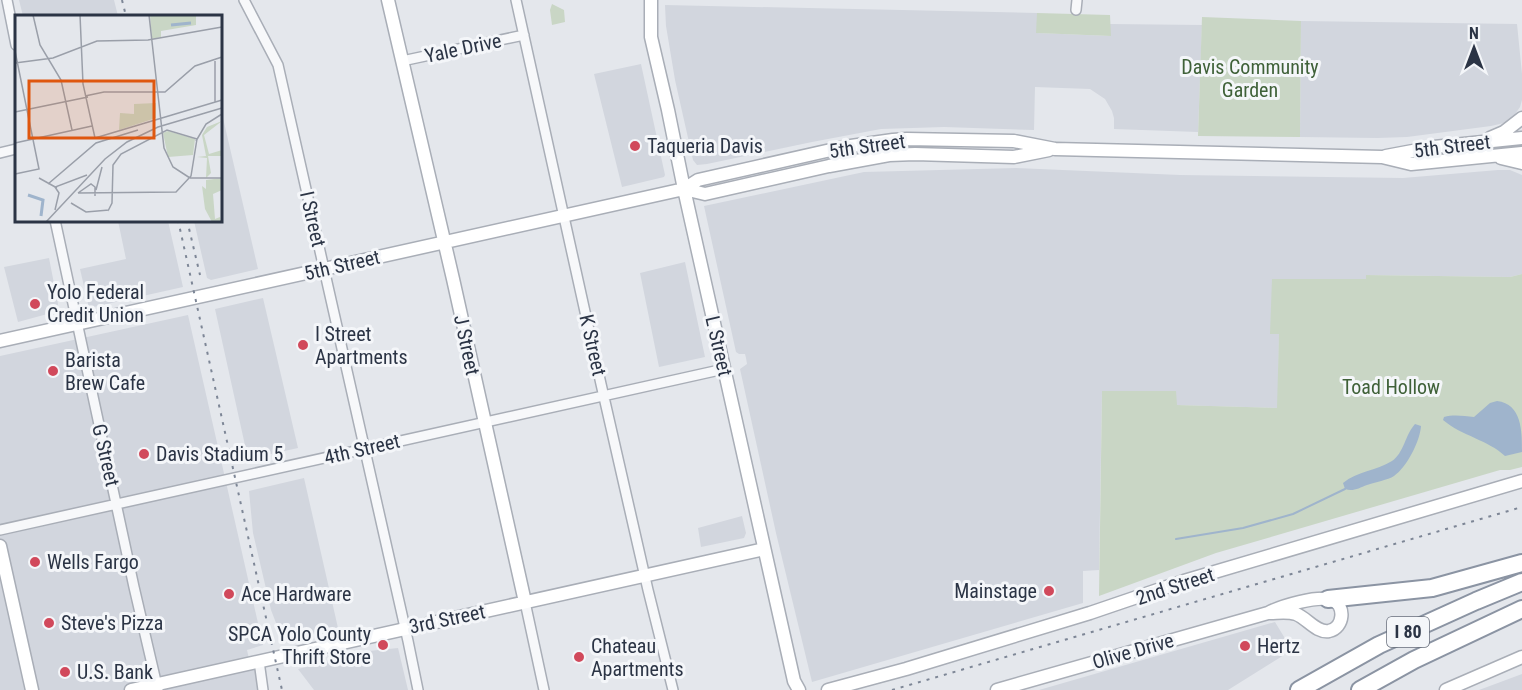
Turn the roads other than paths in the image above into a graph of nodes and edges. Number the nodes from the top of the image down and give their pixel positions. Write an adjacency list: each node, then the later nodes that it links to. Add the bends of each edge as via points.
1 (7, 0): 7 (street)
2 (244, 0): 22 (street, I Street, via 278,65)
3 (388, 0): 8 (street, J Street)
4 (516, 0): 6 (street, K Street)
5 (651, 0): 18 (street, L Street, via 651,37)
6 (524, 35): 8 (street, Yale Drive); 19 (street, K Street)
7 (15, 40)
8 (402, 61): 21 (street, J Street)
9 (1522, 118): 11 (street, via 1504,132)
10 (1522, 138): 11 (street, 5th Street)
11 (1479, 143): 16 (street, 5th Street)
12 (15, 149): 13 (street)
13 (0, 153)
14 (1522, 153): 15 (street, 5th Street)
15 (1488, 156): 16 (street, 5th Street, via 1411,164); 17 (street)
16 (1382, 157): 18 (street, 5th Street, via 1055,149 1014,157 889,155 705,194)
17 (1522, 163)
18 (684, 189): 19 (street, 5th Street); 25 (street, L Street)
19 (565, 215): 21 (street, 5th Street); 26 (street, K Street)
20 (55, 222): 23 (street, G Street)
21 (444, 242): 22 (street, 5th Street); 27 (street, J Street)
22 (324, 269): 23 (street, 5th Street); 28 (street, I Street)
23 (77, 324): 24 (street, 5th Street); 30 (street, G Street)
24 (0, 341)
25 (724, 369): 26 (street, 4th Street); 33 (street, L Street)
26 (604, 395): 27 (street, 4th Street); 35 (street, K Street)
27 (484, 422): 28 (street, 4th Street); 38 (street, J Street)
28 (364, 448): 30 (street, 4th Street); 41 (street, I Street)
29 (1522, 481): 52 (street, 2nd Street)
30 (117, 504): 31 (street, 4th Street); 44 (street, G Street)
31 (0, 530)
32 (0, 546): 45 (street)
33 (764, 549): 35 (street, 3rd Street); 51 (street, L Street)
34 (1522, 563): 37 (highway, via 1432,588)
35 (646, 576): 38 (street, 3rd Street); 50 (street, K Street)
36 (1522, 582): 54 (highway, I 80, via 1379,645)
37 (1328, 599): 40 (street, Olive Drive, via 1279,607); 40 (street, Olive Drive, via 1336,602 1342,613 1339,625 1330,630 1320,630 1297,614)
38 (525, 602): 41 (street, 3rd Street); 49 (street, J Street)
39 (1522, 609): 55 (highway, I 80)
40 (1268, 613): 53 (street, Olive Drive)
41 (405, 629): 43 (street, 3rd Street); 48 (street, I Street)
42 (1522, 657): 56 (street)
43 (259, 661): 44 (street, 3rd Street); 47 (street)
44 (157, 687): 46 (street, 3rd Street)
45 (32, 690)
46 (131, 690)
47 (263, 690)
48 (418, 690)
49 (544, 690)
50 (673, 690)
51 (799, 690)
52 (828, 690)
53 (997, 690)
54 (1299, 690)
55 (1360, 690)
56 (1446, 690)

